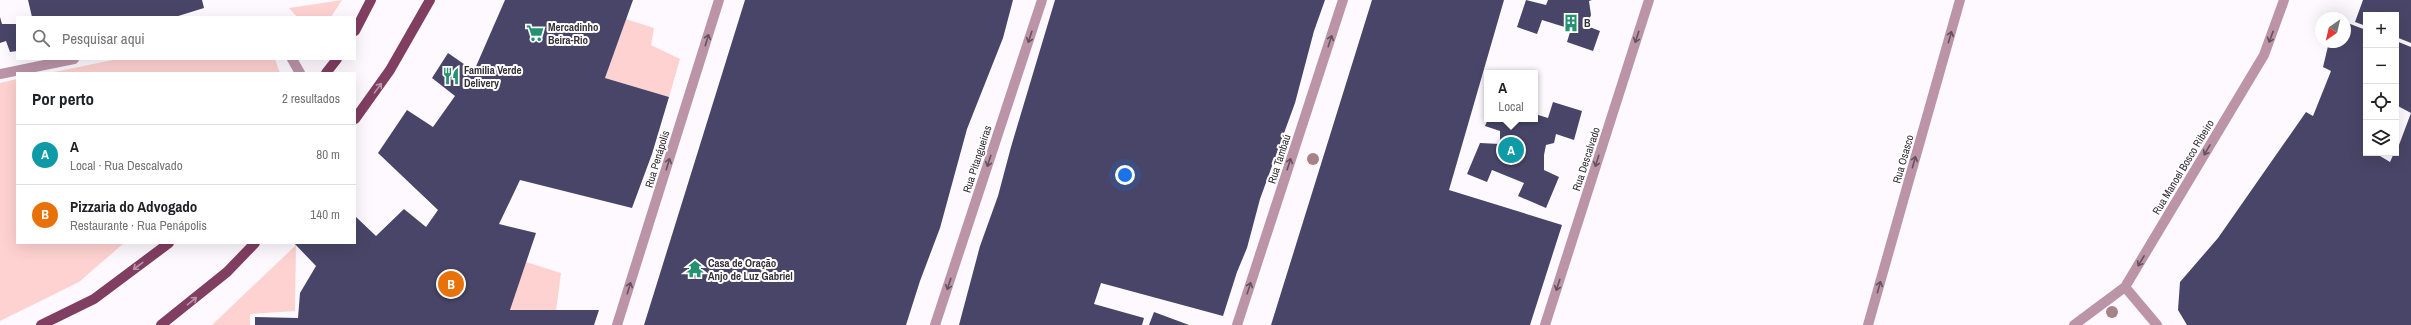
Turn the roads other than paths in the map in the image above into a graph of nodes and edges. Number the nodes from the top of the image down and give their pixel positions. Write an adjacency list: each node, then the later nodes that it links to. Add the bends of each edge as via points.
1 (371, 0): 9 (main road)
2 (430, 0): 16 (main road, one-way to 2, via 390,70)
3 (719, 0): 22 (street, Rua Penápolis, one-way to 3)
4 (1042, 0): 23 (street, Rua Pitangueiras, one-way to 23)
5 (1343, 0): 24 (street, Rua Tambaú, one-way to 5)
6 (1649, 0): 25 (street, Rua Descalvado, one-way to 25)
7 (1960, 0): 26 (street, Rua Osasco, one-way to 7)
8 (2284, 0): 19 (street, Rua Manoel Bosco Ribeiro, one-way to 19, via 2264,55)
9 (356, 29)
10 (69, 60): 15 (street)
11 (293, 60): 13 (street)
12 (336, 60): 14 (main road)
13 (299, 72)
14 (327, 72)
15 (0, 74)
16 (356, 118)
17 (168, 244): 20 (main road, one-way to 20, via 94,300)
18 (254, 244): 21 (main road, one-way to 18, via 227,272)
19 (2126, 287): 27 (street, Rua Manoel Bosco Ribeiro); 28 (street)
20 (42, 325)
21 (161, 325)
22 (617, 325)
23 (935, 325)
24 (1237, 325)
25 (1545, 325)
26 (1868, 325)
27 (2074, 325)
28 (2157, 325)

